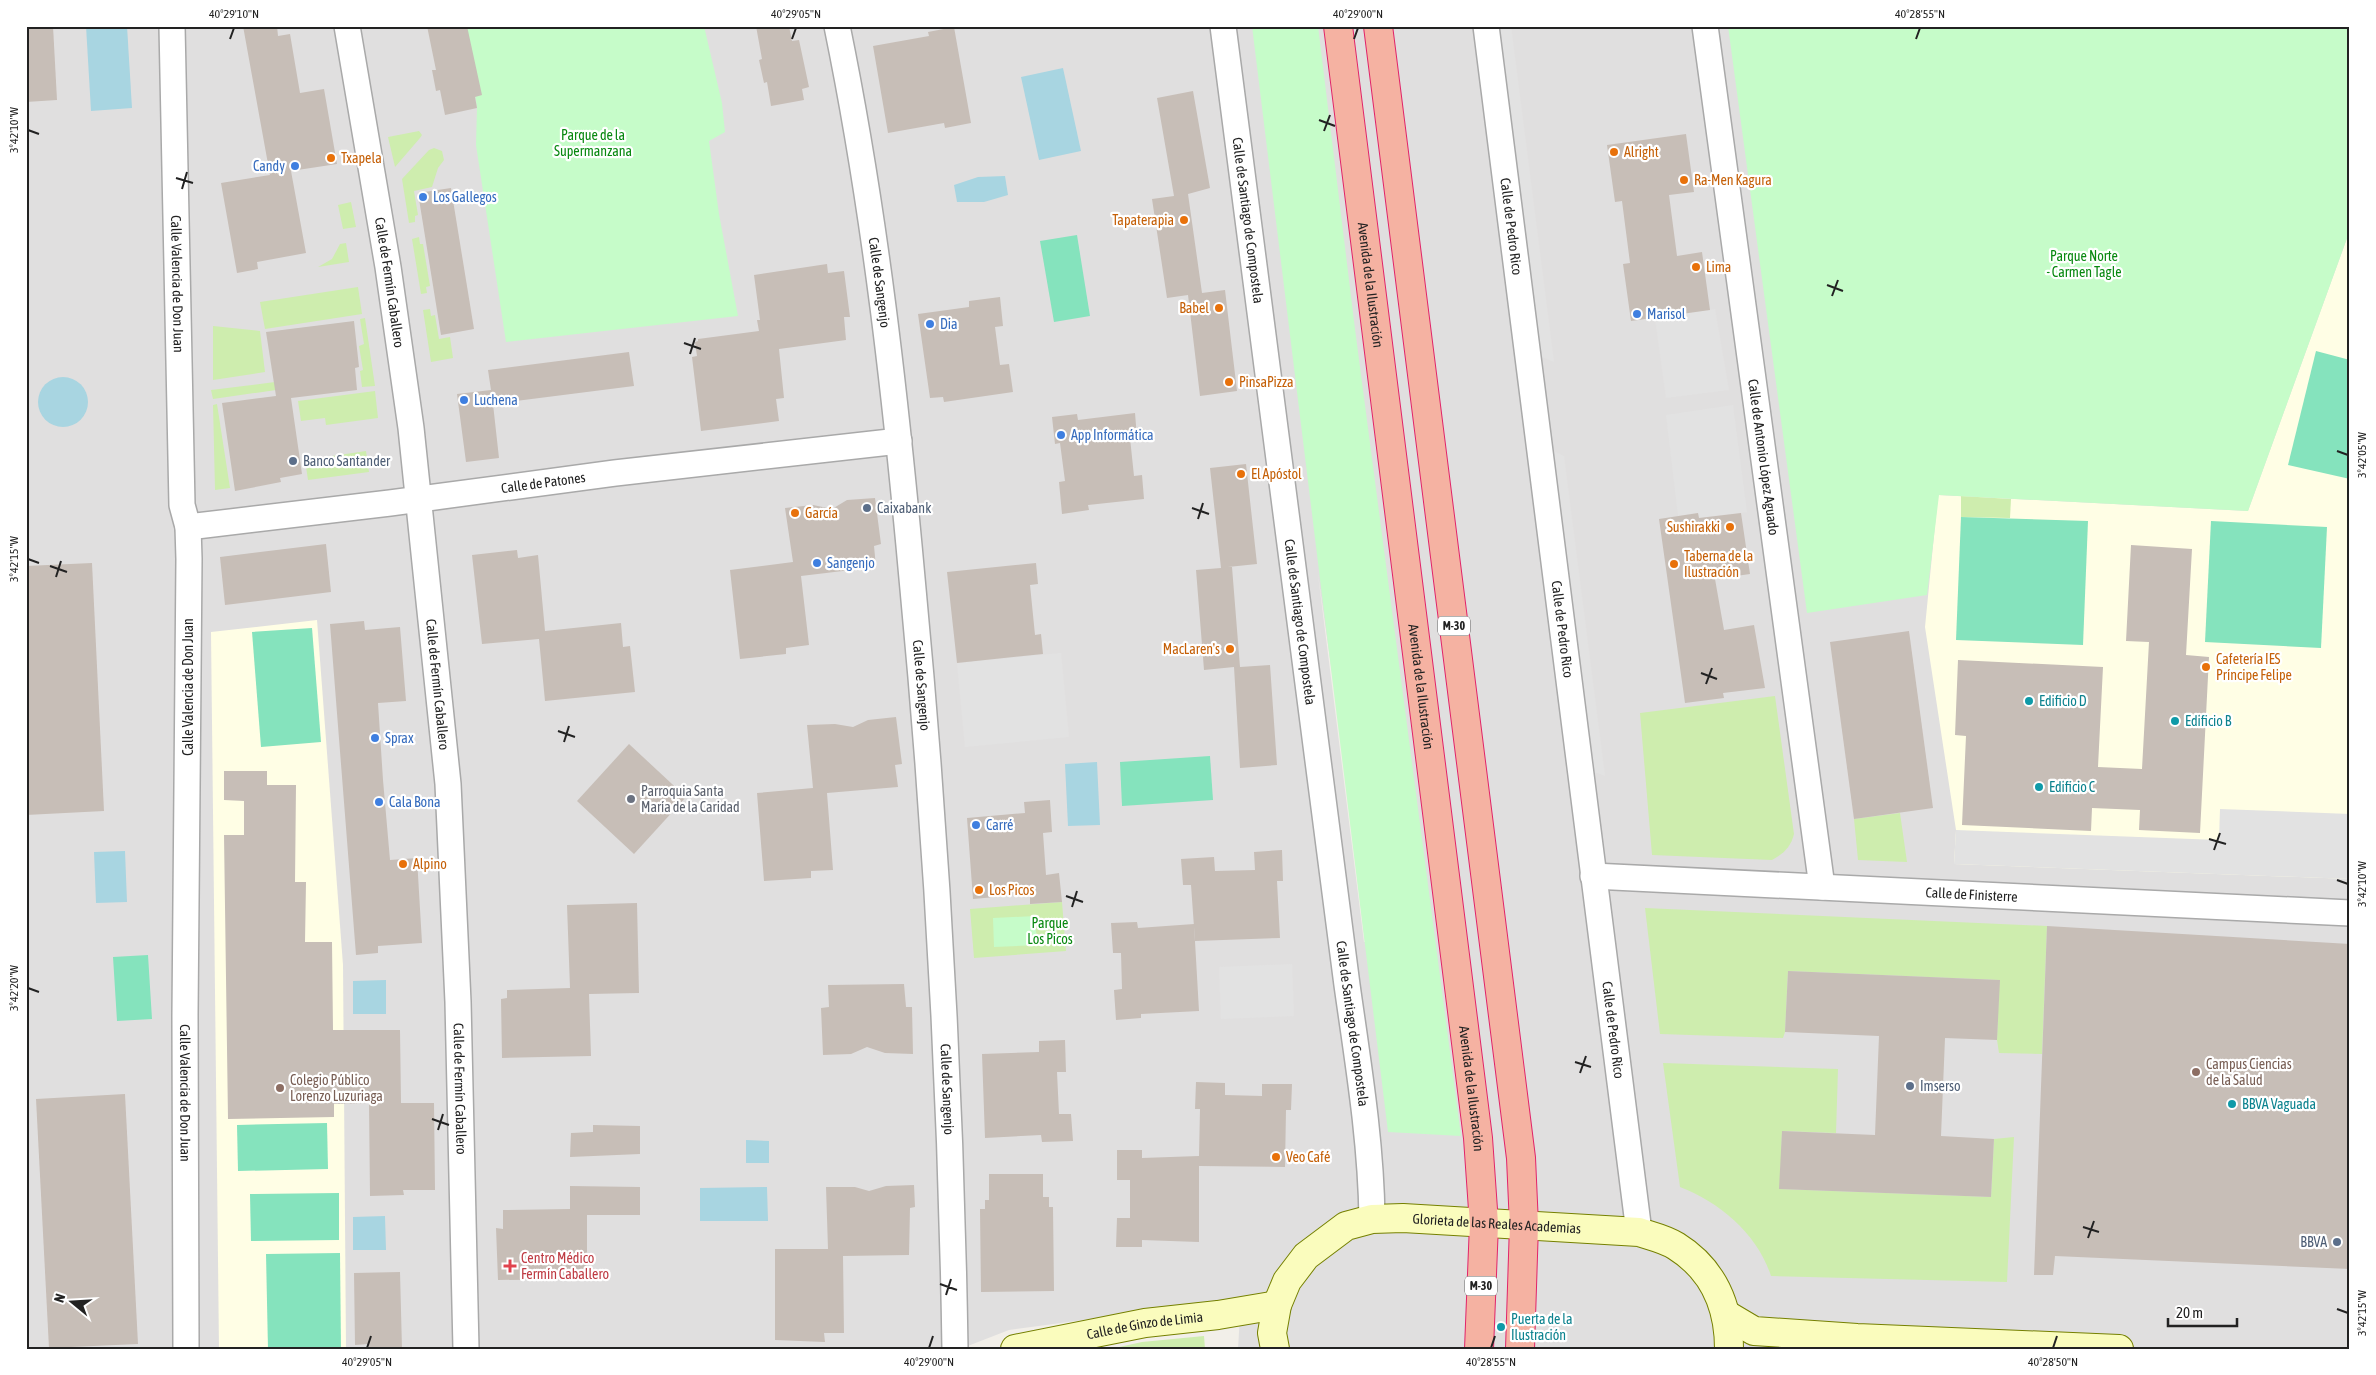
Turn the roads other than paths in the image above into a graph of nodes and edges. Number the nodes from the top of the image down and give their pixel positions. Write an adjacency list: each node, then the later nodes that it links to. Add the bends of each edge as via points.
1 (172, 26): 11 (street, Calle Valencia de Don Juan, via 182,506)
2 (347, 26): 10 (street, Calle de Fermín Caballero, via 388,267)
3 (837, 26): 9 (street, Calle de Sangenjo, via 866,185)
4 (1223, 26): 15 (street, Calle de Santiago de Compostela, via 1367,1128)
5 (1338, 26): 16 (highway, Avenida de la Ilustración / M-30, via 1478,1138)
6 (1378, 26): 17 (highway, M-30, via 1521,1158)
7 (1486, 26): 12 (street, Calle de Pedro Rico)
8 (1705, 26): 13 (street, Calle de Antonio López Aguado)
9 (899, 441): 10 (street, Calle de Patones); 23 (street, Calle de Sangenjo, via 929,764 945,1017)
10 (420, 499): 11 (street, Calle de Patones); 22 (street, Calle de Fermín Caballero, via 448,784 458,1002)
11 (188, 527): 21 (street, Calle Valencia de Don Juan)
12 (1593, 876): 13 (street, Calle de Finisterre); 18 (street, Calle de Pedro Rico)
13 (1822, 887): 14 (street, Calle de Finisterre)
14 (2350, 913)
15 (1372, 1219): 16 (main road, Glorieta de las Reales Academias); 19 (main road, Glorieta de las Reales Academias, via 1346,1226 1306,1256 1287,1282)
16 (1484, 1224): 17 (main road, Glorieta de las Reales Academias); 26 (highway, Avenida de la Ilustración / M-30)
17 (1524, 1226): 18 (main road, Glorieta de las Reales Academias); 27 (highway, M-30)
18 (1639, 1232): 20 (main road, Glorieta de las Reales Academias, via 1674,1245 1694,1258 1719,1296)
19 (1277, 1305): 24 (main road, Calle de Ginzo de Limia, via 1137,1324); 25 (main road, Glorieta de las Reales Academias, via 1272,1333)
20 (1727, 1315): 28 (main road, Glorieta de las Reales Academias); 29 (main road, via 1754,1331)
21 (186, 1349)
22 (466, 1349)
23 (955, 1349)
24 (1015, 1349)
25 (1274, 1349)
26 (1479, 1349)
27 (1520, 1349)
28 (1729, 1349)
29 (2119, 1349)

